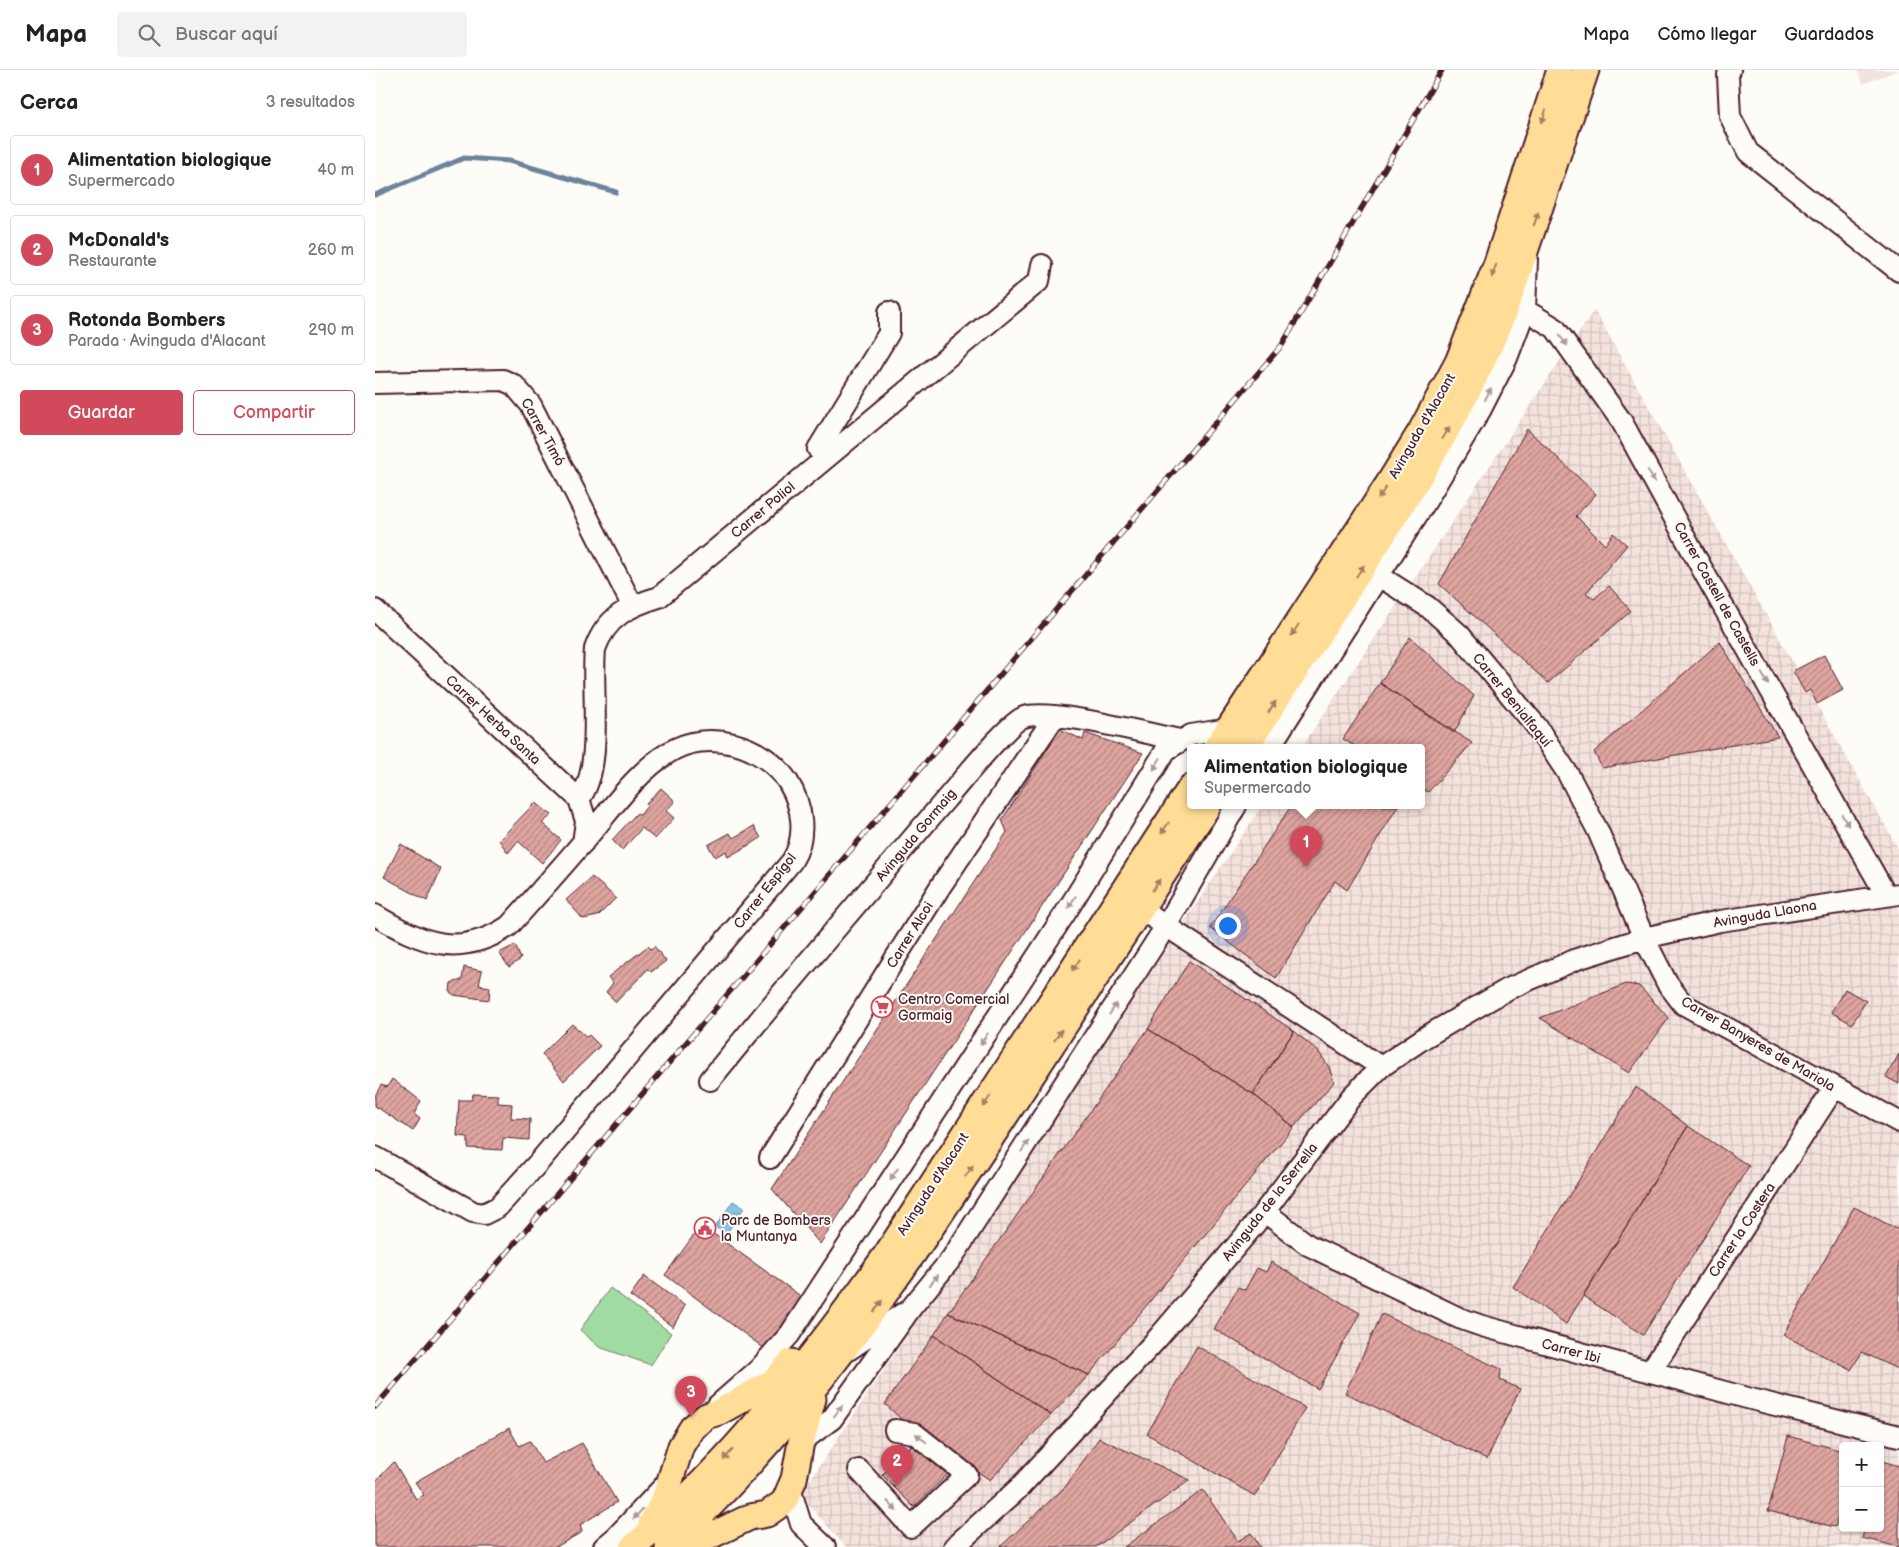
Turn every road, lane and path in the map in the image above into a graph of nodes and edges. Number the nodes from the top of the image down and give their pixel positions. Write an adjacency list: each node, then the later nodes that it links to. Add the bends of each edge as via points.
1 (1560, 70): 15 (main road, Avinguda d'Alacant, one-way to 15, via 1494,272 1458,362 1387,486)
2 (1586, 70): 4 (main road, Avinguda d'Alacant, one-way to 2)
3 (1730, 70): 6 (street, via 1730,116 1748,152)
4 (1528, 244): 7 (street); 17 (main road, Avinguda d'Alacant, one-way to 4, via 1451,426 1498,328)
5 (1042, 265): 10 (street, Carrer Poliol, via 1039,280)
6 (1899, 271)
7 (1525, 310): 11 (street, one-way to 7, via 1481,409 1507,358); 24 (street, Carrer Castell de Castells, one-way to 24, via 1555,328 1622,422 1706,576)
8 (889, 312): 10 (street, via 889,333 818,449)
9 (375, 383): 12 (street, Carrer Timó, via 503,380 514,385 531,405)
10 (825, 458): 12 (street, Carrer Poliol, via 659,597)
11 (1379, 576): 18 (street); 28 (street, Carrer Benialfaquí, via 1428,607 1459,634 1537,728 1568,774 1598,831)
12 (631, 605): 20 (street, Carrer Poliol, via 599,637 595,649 590,777 587,789)
13 (375, 610): 20 (street, Carrer Herba Santa)
14 (1055, 716): 16 (street, Avinguda Gormaig); 30 (street, Avinguda Gormaig, via 1033,715 1018,719 826,940); 34 (street, Carrer Alcoi, via 940,887)
15 (1223, 739): 16 (street, via 1191,735)
16 (1180, 740): 41 (street, one-way to 41, via 1161,757 1046,942 790,1334)
17 (1248, 744)
18 (1272, 744)
19 (1187, 794): 37 (main road, Avinguda d'Alacant, one-way to 37, via 892,1247)
20 (579, 799): 23 (street, via 586,821)
21 (1206, 809): 25 (main road, Avinguda d'Alacant, one-way to 21)
22 (1234, 809): 27 (street)
23 (583, 843): 26 (street, Carrer Espígol, via 509,926 479,942 440,945 401,931); 33 (street, Carrer Espígol, via 622,796 659,759 679,747 701,742 747,748 777,767 791,786 802,827 797,853 787,866 499,1207 484,1214 460,1206)
24 (1893, 894): 28 (street, Avinguda Llaona, via 1728,920)
25 (1141, 909): 27 (street); 38 (main road, Avinguda d'Alacant, one-way to 25, via 911,1258)
26 (375, 915)
27 (1167, 926): 29 (street); 36 (street, one-way to 27, via 957,1250)
28 (1644, 938): 29 (street, Avinguda de la Serrella, via 1577,959 1508,989); 31 (street, Carrer Banyeres de Mariola, via 1667,983 1683,1004)
29 (1381, 1067): 35 (street, Avinguda de la Serrella, via 1352,1096)
30 (710, 1080)
31 (1834, 1088): 32 (street, Carrer Banyeres de Mariola); 39 (street, Carrer la Costera)
32 (1899, 1122)
33 (375, 1158)
34 (770, 1158)
35 (1265, 1212): 39 (street, Carrer Ibi, via 1307,1245 1459,1318); 58 (street, Avinguda de la Serrella, via 1157,1339 1070,1434 1018,1489)
36 (911, 1308): 38 (street); 45 (street, one-way to 36, via 832,1419)
37 (847, 1309): 41 (main road, via 810,1337 773,1382); 43 (main road, Avinguda d'Alacant, via 787,1389)
38 (843, 1353): 40 (main road, Avinguda d'Alacant)
39 (1650, 1372): 44 (street, Carrer Ibi)
40 (817, 1387): 43 (main road, Avinguda d'Alacant); 45 (main road)
41 (713, 1414): 43 (main road, via 739,1413); 46 (main road, via 692,1428)
42 (895, 1430): 47 (street, one-way to 42, via 911,1526 967,1475 914,1433)
43 (763, 1433): 49 (main road, via 784,1450 793,1465); 50 (main road, Avinguda d'Alacant)
44 (1899, 1436)
45 (801, 1442): 49 (main road)
46 (681, 1446): 48 (main road); 50 (main road, via 688,1468)
47 (859, 1470)
48 (670, 1480): 53 (main road, via 664,1500); 54 (street, one-way to 54)
49 (792, 1484): 51 (main road, via 784,1502); 52 (street)
50 (709, 1491): 51 (main road, via 727,1508); 53 (main road, Avinguda d'Alacant); 55 (main road, Avinguda d'Alacant)
51 (756, 1516): 52 (street); 56 (main road)
52 (801, 1524): 57 (street)
53 (638, 1543)
54 (604, 1547)
55 (668, 1547)
56 (687, 1547)
57 (825, 1547)
58 (954, 1547)

